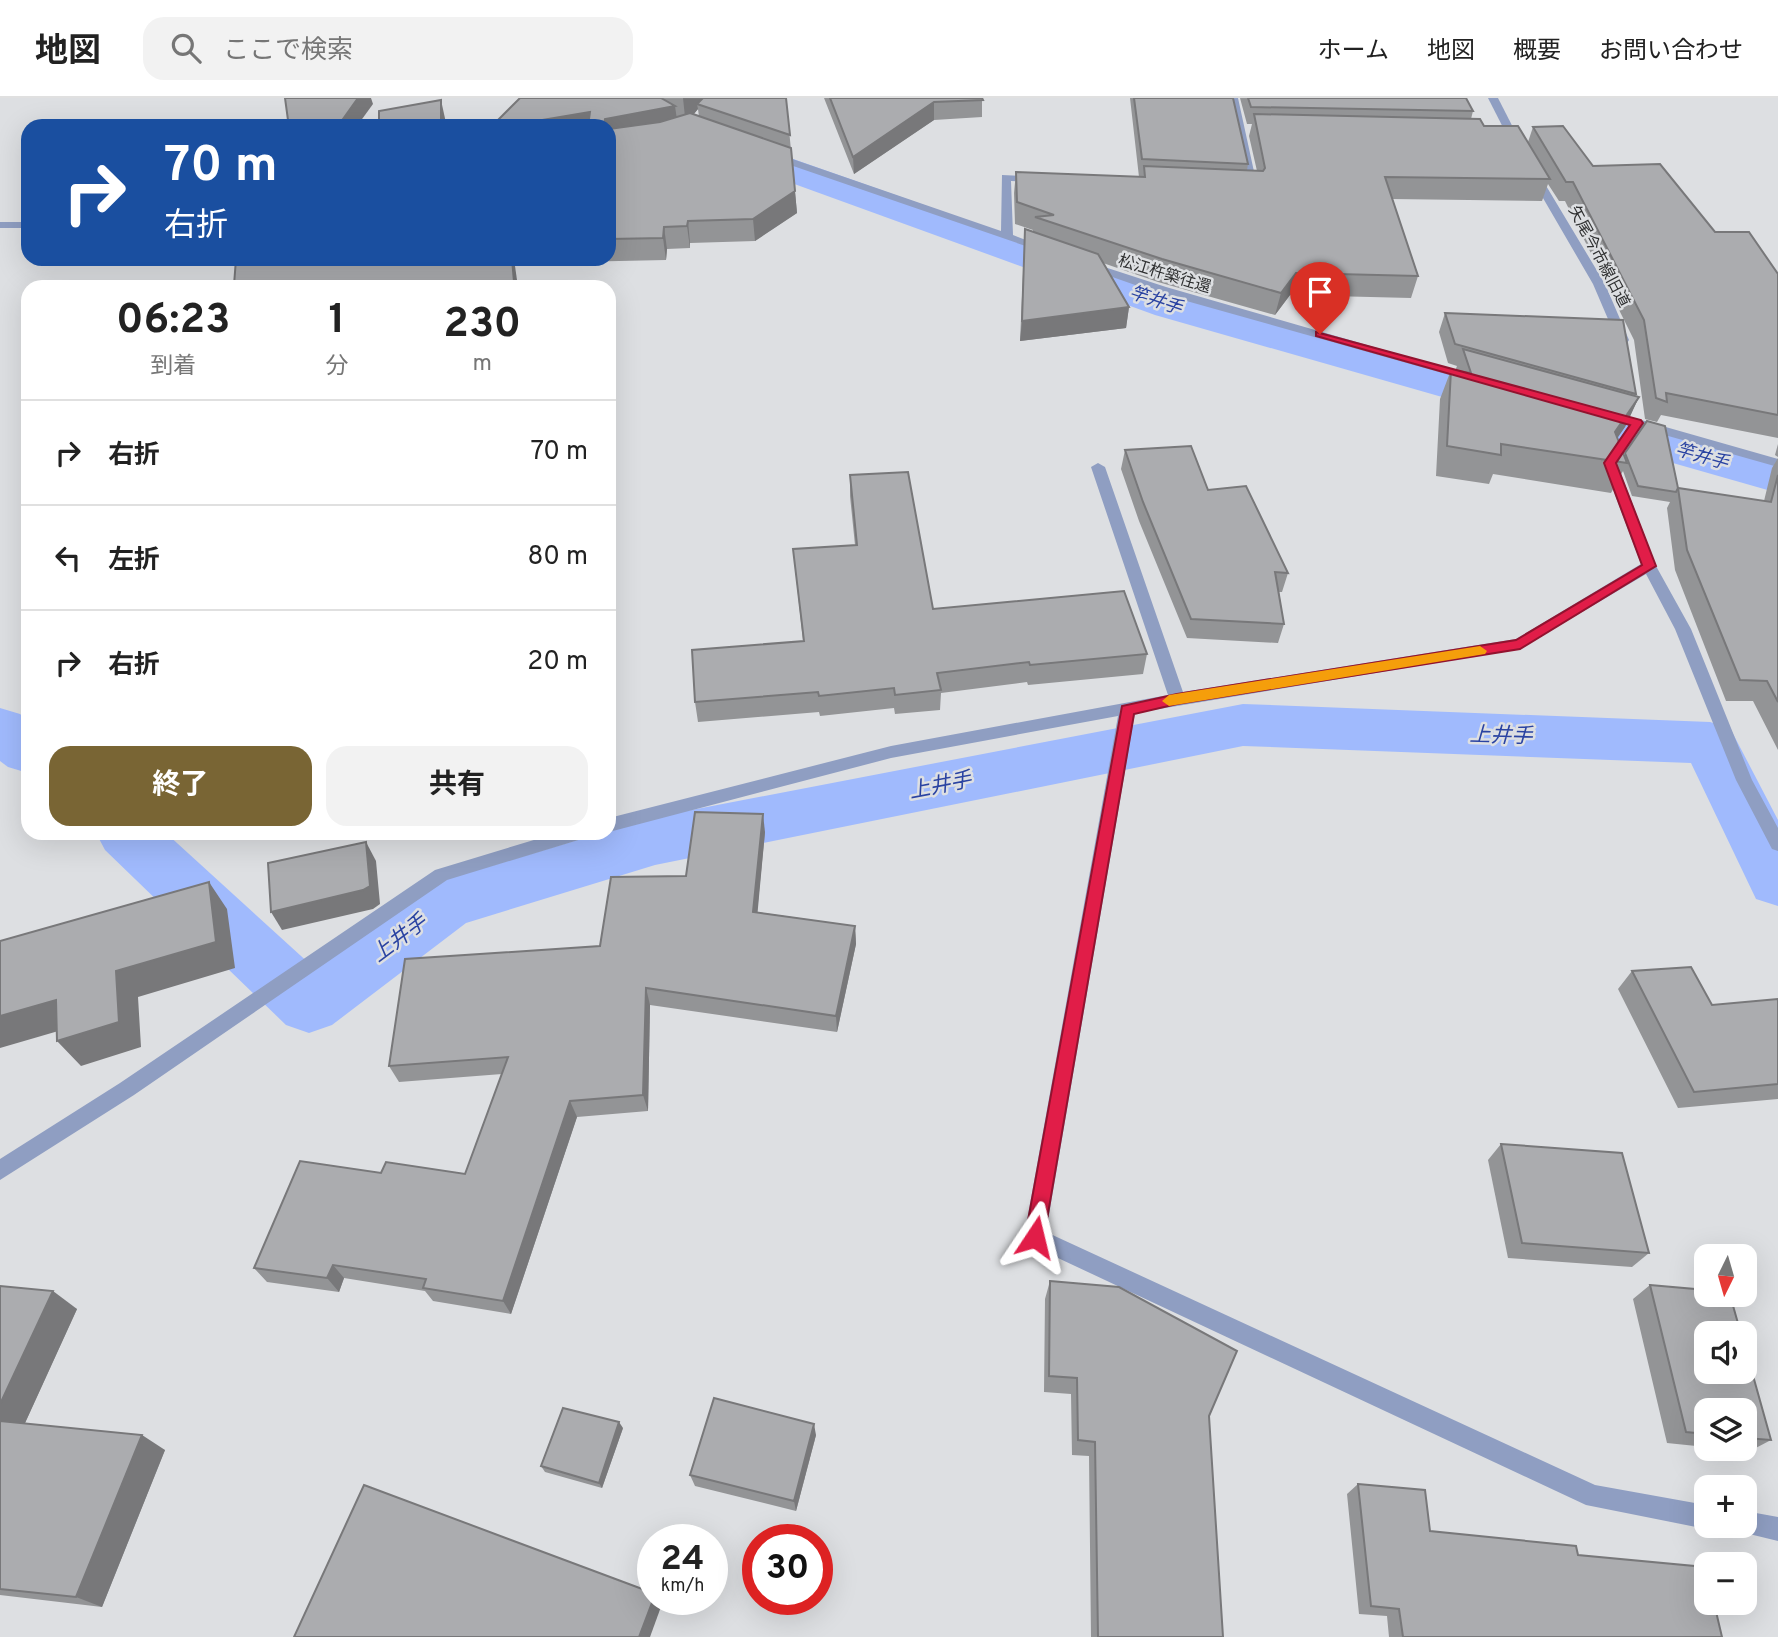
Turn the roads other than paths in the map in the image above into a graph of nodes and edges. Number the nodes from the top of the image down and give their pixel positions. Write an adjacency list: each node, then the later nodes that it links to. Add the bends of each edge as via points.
1 (1233, 98): 3 (street)
2 (1493, 98): 6 (street, 矢尾今市線旧道)
3 (1242, 130): 4 (street); 9 (street, via 1254,188)
4 (1256, 131)
5 (1498, 135): 6 (street)
6 (1511, 135): 15 (street, 矢尾今市線旧道, via 1599,284)
7 (763, 152): 12 (street)
8 (1047, 179): 12 (street, via 1006,177)
9 (1240, 187)
10 (0, 225): 11 (street)
11 (21, 225)
12 (1007, 237): 13 (street)
13 (1059, 254)
14 (1071, 259): 16 (street, 松江杵築往還, via 1161,290)
15 (1627, 356)
16 (1479, 379)
17 (1597, 412): 18 (street)
18 (1636, 416): 19 (street); 21 (street, via 1610,463)
19 (1778, 463)
20 (1098, 467): 22 (street)
21 (1649, 566): 22 (street, via 1520,644); 26 (street, via 1683,629 1744,780)
22 (1177, 699): 23 (street)
23 (1127, 710): 24 (street, via 891,752); 28 (street, via 1035,1237 1594,1497)
24 (616, 823)
25 (556, 840): 27 (street, via 441,875 127,1090)
26 (1778, 844)
27 (0, 1170)
28 (1694, 1515)
29 (1757, 1525): 30 (street)
30 (1778, 1529)

